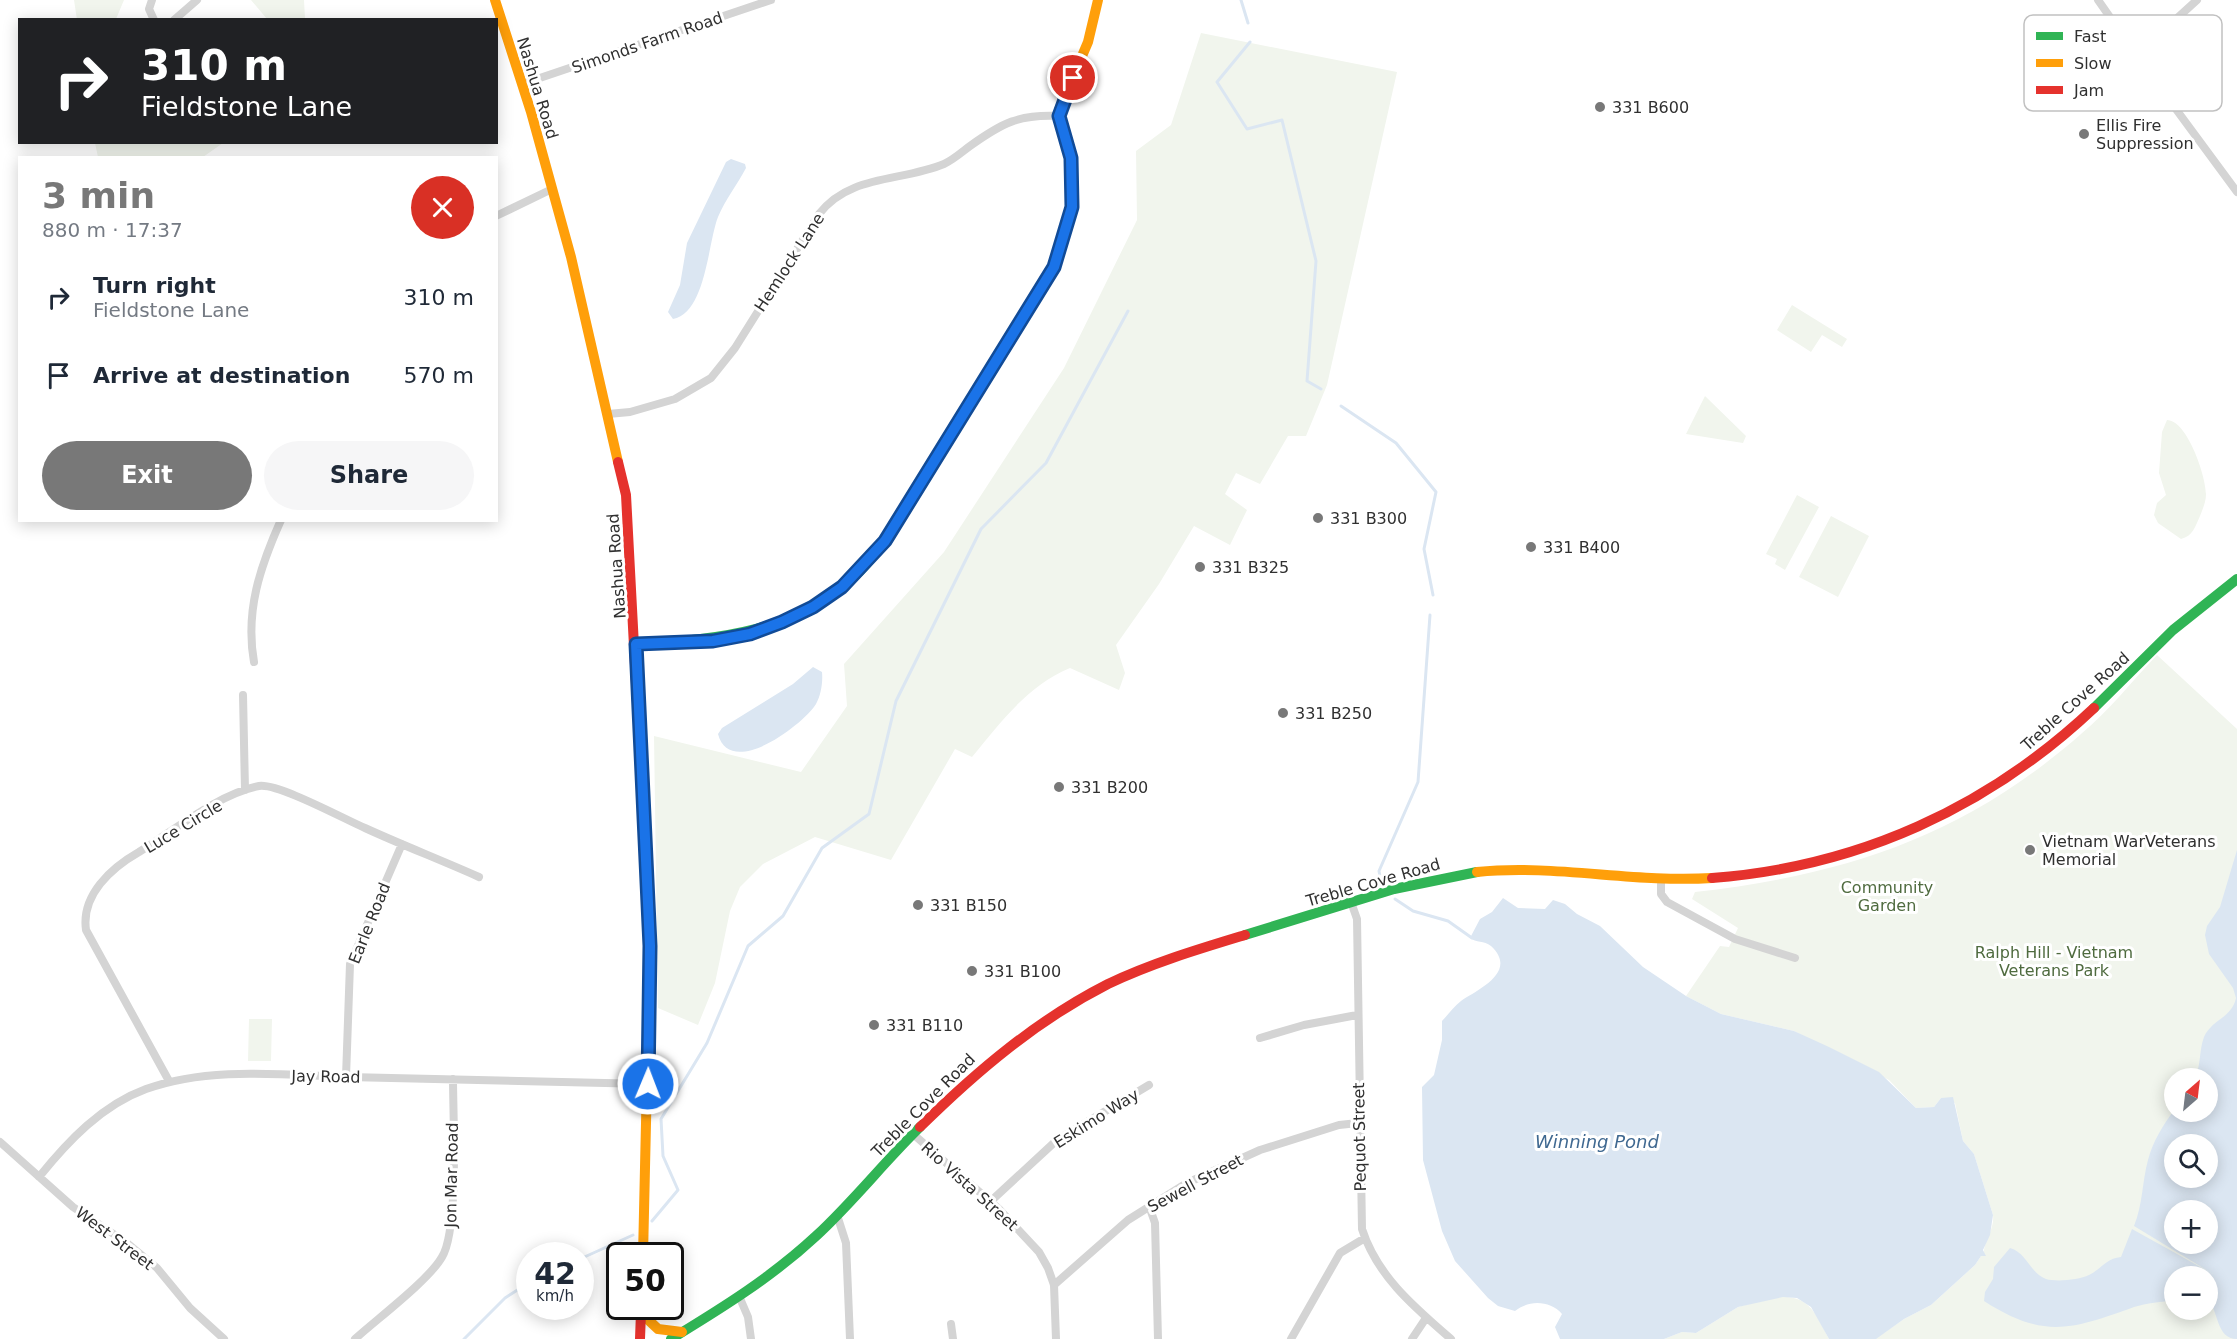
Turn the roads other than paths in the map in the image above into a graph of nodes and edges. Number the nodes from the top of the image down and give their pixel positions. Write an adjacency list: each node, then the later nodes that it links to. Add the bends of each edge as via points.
1 (152, 0): 10 (street, via 149,9)
2 (197, 0): 11 (street)
3 (495, 0): 12 (main road, Nashua Road)
4 (771, 0): 12 (street, Simonds Farm Road)
5 (1098, 0): 14 (main road, via 1088,42)
6 (2098, 0): 8 (street)
7 (2197, 0): 9 (street)
8 (2108, 15)
9 (2181, 15)
10 (153, 18)
11 (176, 18)
12 (522, 84): 15 (main road, Nashua Road)
13 (2177, 111): 16 (street)
14 (1059, 116): 18 (street, Hemlock Lane, via 1009,120 945,164 843,191 819,214 735,348 711,378 675,399); 21 (main road, via 1071,158 1072,198 1068,227 1054,267 875,554 828,597 766,628 713,641)
15 (552, 189): 17 (street); 18 (main road, Nashua Road)
16 (2237, 192)
17 (498, 215)
18 (608, 414): 21 (main road, Nashua Road, via 628,507)
19 (279, 522): 22 (street, via 253,600 250,640)
20 (2237, 579): 27 (main road, Treble Cove Road, via 2180,623 2054,743 1965,804 1886,840 1810,863 1728,877)
21 (636, 644): 35 (main road, Nashua Road, via 650,946)
22 (254, 662)
23 (243, 695): 24 (street)
24 (245, 790): 25 (street, Luce Circle, via 262,786 303,799); 34 (street, Luce Circle, via 123,861 93,894 84,917 99,957)
25 (402, 844): 26 (street, Luce Circle); 32 (street, Earle Road, via 350,964)
26 (478, 877)
27 (1662, 879): 28 (main road, Treble Cove Road, via 1502,870 1431,879); 29 (street, via 1661,894 1667,902 1735,939)
28 (1351, 903): 30 (street, Pequot Street, via 1357,919); 38 (main road, Treble Cove Road, via 1165,961 1102,988 1008,1046)
29 (1795, 958)
30 (1357, 1015): 31 (street); 37 (street, Pequot Street)
31 (1260, 1038)
32 (346, 1077): 33 (street, Jay Road); 34 (street, Jay Road, via 237,1075)
33 (453, 1079): 35 (street, Jay Road); 54 (street, Jon Mar Road, via 452,1219 447,1249 433,1270)
34 (169, 1082): 40 (street, Jay Road, via 144,1090 101,1114 64,1146)
35 (648, 1084): 45 (main road, Nashua Road)
36 (1149, 1085): 41 (street, Eskimo Way, via 1057,1140)
37 (1358, 1124): 42 (street, Sewell Street, via 1339,1125 1254,1152 1206,1173); 44 (street, Pequot Street, via 1360,1209)
38 (913, 1134): 41 (street, Rio Vista Street); 43 (main road, Treble Cove Road)
39 (0, 1142): 40 (street, West Street)
40 (39, 1177): 53 (street, West Street, via 157,1268 190,1308)
41 (991, 1201): 46 (street, Rio Vista Street, via 1039,1252)
42 (1149, 1206): 46 (street, Sewell Street); 61 (street, via 1155,1223)
43 (837, 1215): 47 (main road, Treble Cove Road, via 792,1258); 58 (street, via 846,1243)
44 (1365, 1238): 48 (street, Pequot Street, via 1384,1274); 62 (street, via 1340,1253)
45 (643, 1242)
46 (1054, 1285): 60 (street, Rio Vista Street)
47 (739, 1296): 52 (main road, Treble Cove Road); 57 (street, via 748,1317)
48 (1426, 1317): 63 (street); 64 (street, Pequot Street)
49 (641, 1320): 55 (main road)
50 (648, 1320): 52 (main road, via 663,1332)
51 (951, 1324): 59 (street)
52 (682, 1332): 56 (main road, Treble Cove Road)
53 (224, 1339)
54 (355, 1339)
55 (640, 1339)
56 (671, 1339)
57 (751, 1339)
58 (850, 1339)
59 (953, 1339)
60 (1056, 1339)
61 (1158, 1339)
62 (1291, 1339)
63 (1412, 1339)
64 (1451, 1339)

